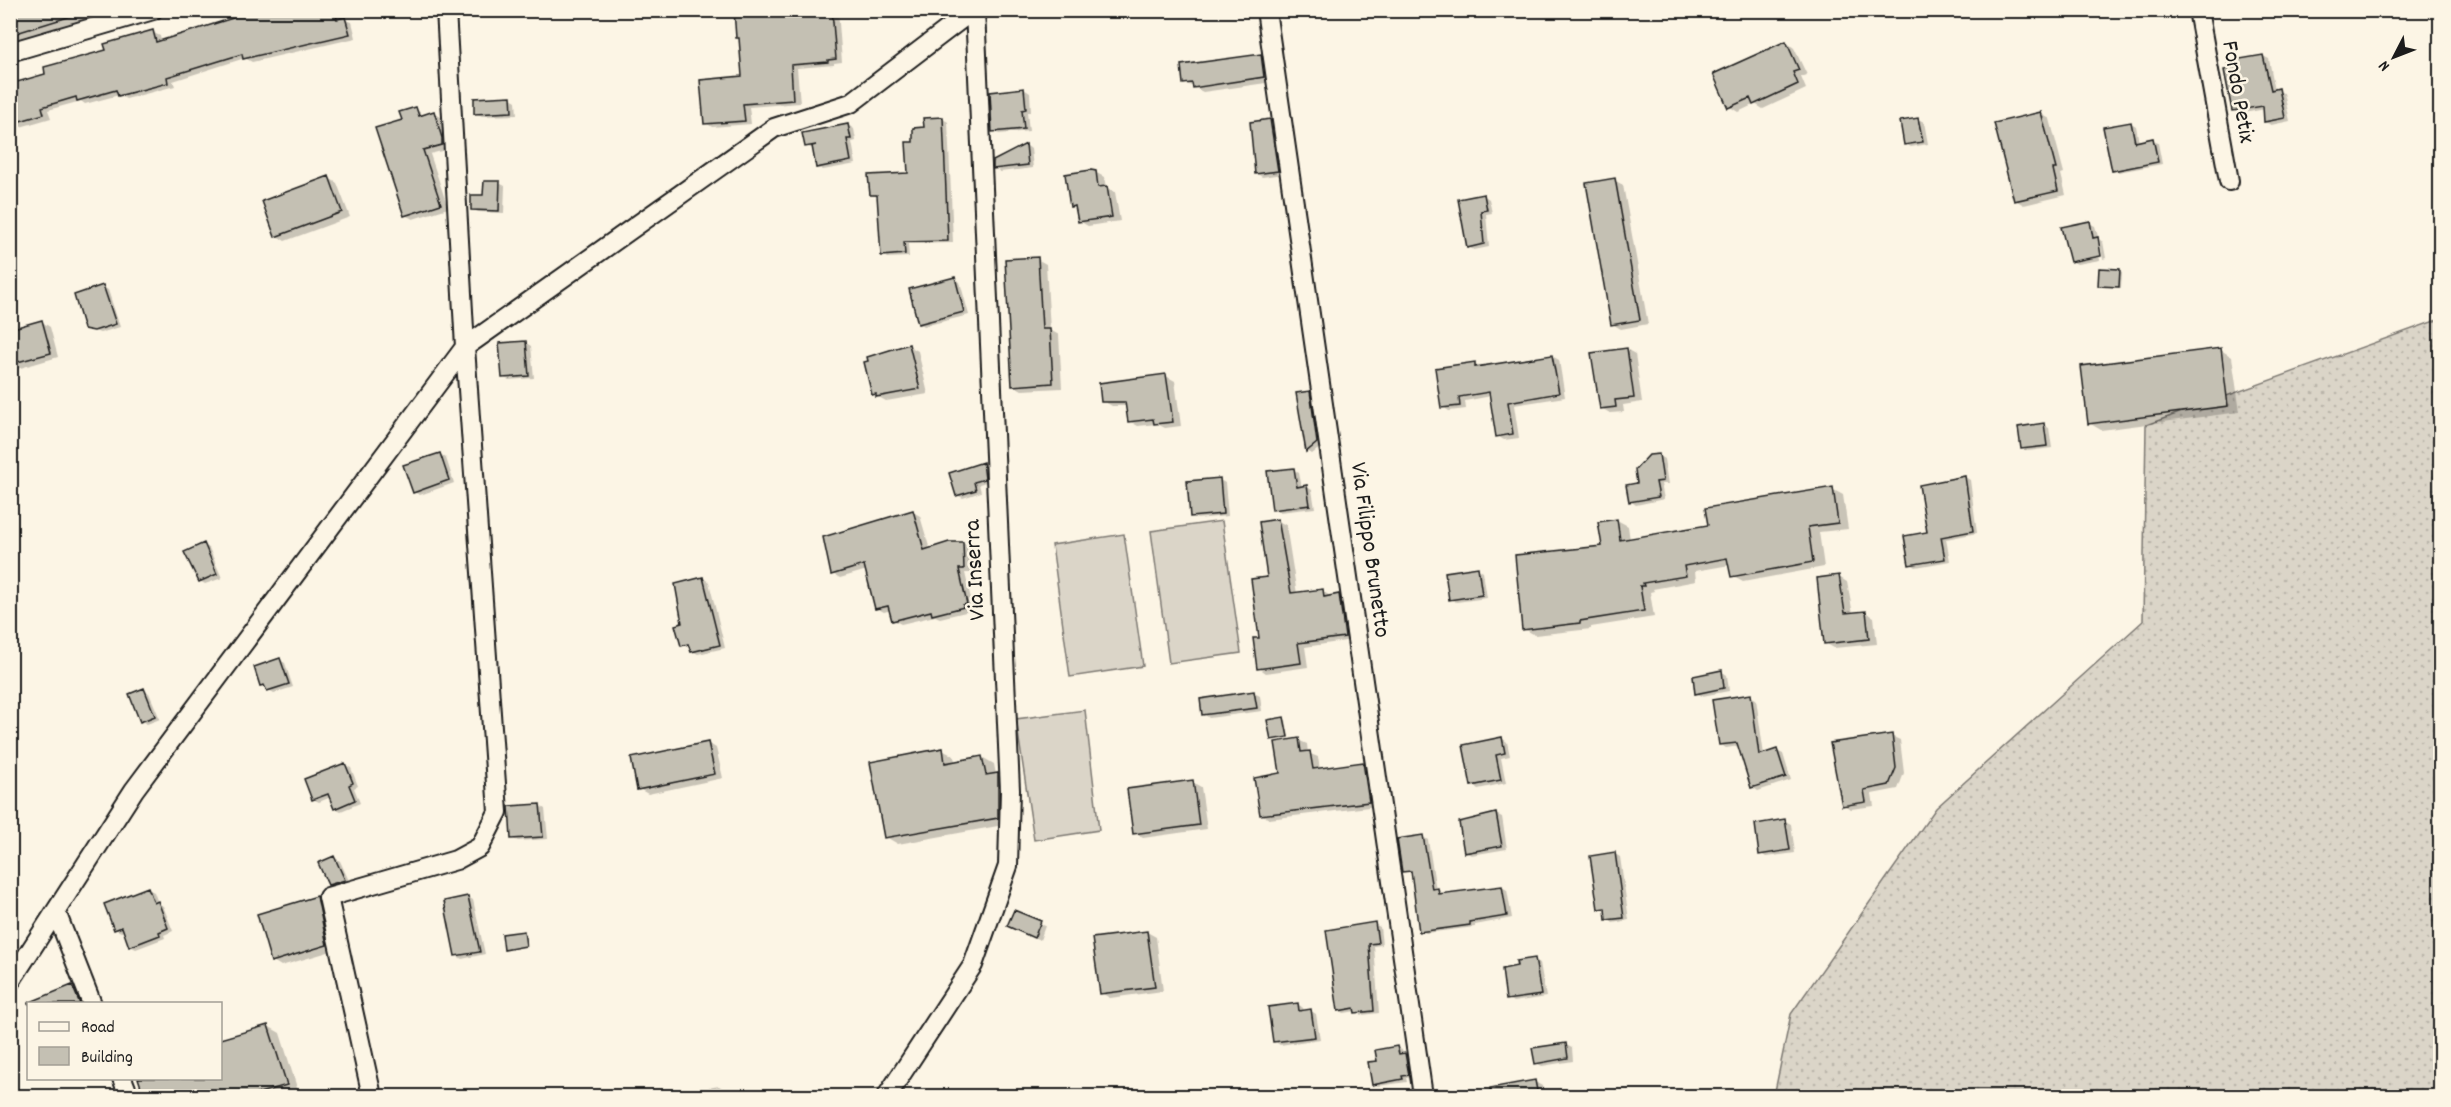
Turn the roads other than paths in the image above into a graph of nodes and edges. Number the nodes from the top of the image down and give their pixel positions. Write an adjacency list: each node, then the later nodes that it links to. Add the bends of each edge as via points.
1 (153, 10): 6 (street)
2 (446, 10): 8 (street)
3 (974, 10): 8 (street, via 851,103 774,128); 15 (street, Via Inserra, via 1010,790 1008,866 973,964)
4 (1266, 10): 16 (street, Via Filippo Brunetto)
5 (2198, 10): 7 (street, Fondo Petix)
6 (10, 52)
7 (2229, 181)
8 (465, 347): 9 (street, via 134,790); 14 (street, via 498,812 480,847 456,860 328,897)
9 (56, 912): 10 (street); 11 (street)
10 (10, 982)
11 (91, 1002)
12 (123, 1080): 13 (street)
13 (129, 1096)
14 (372, 1096)
15 (887, 1096)
16 (1423, 1096)

